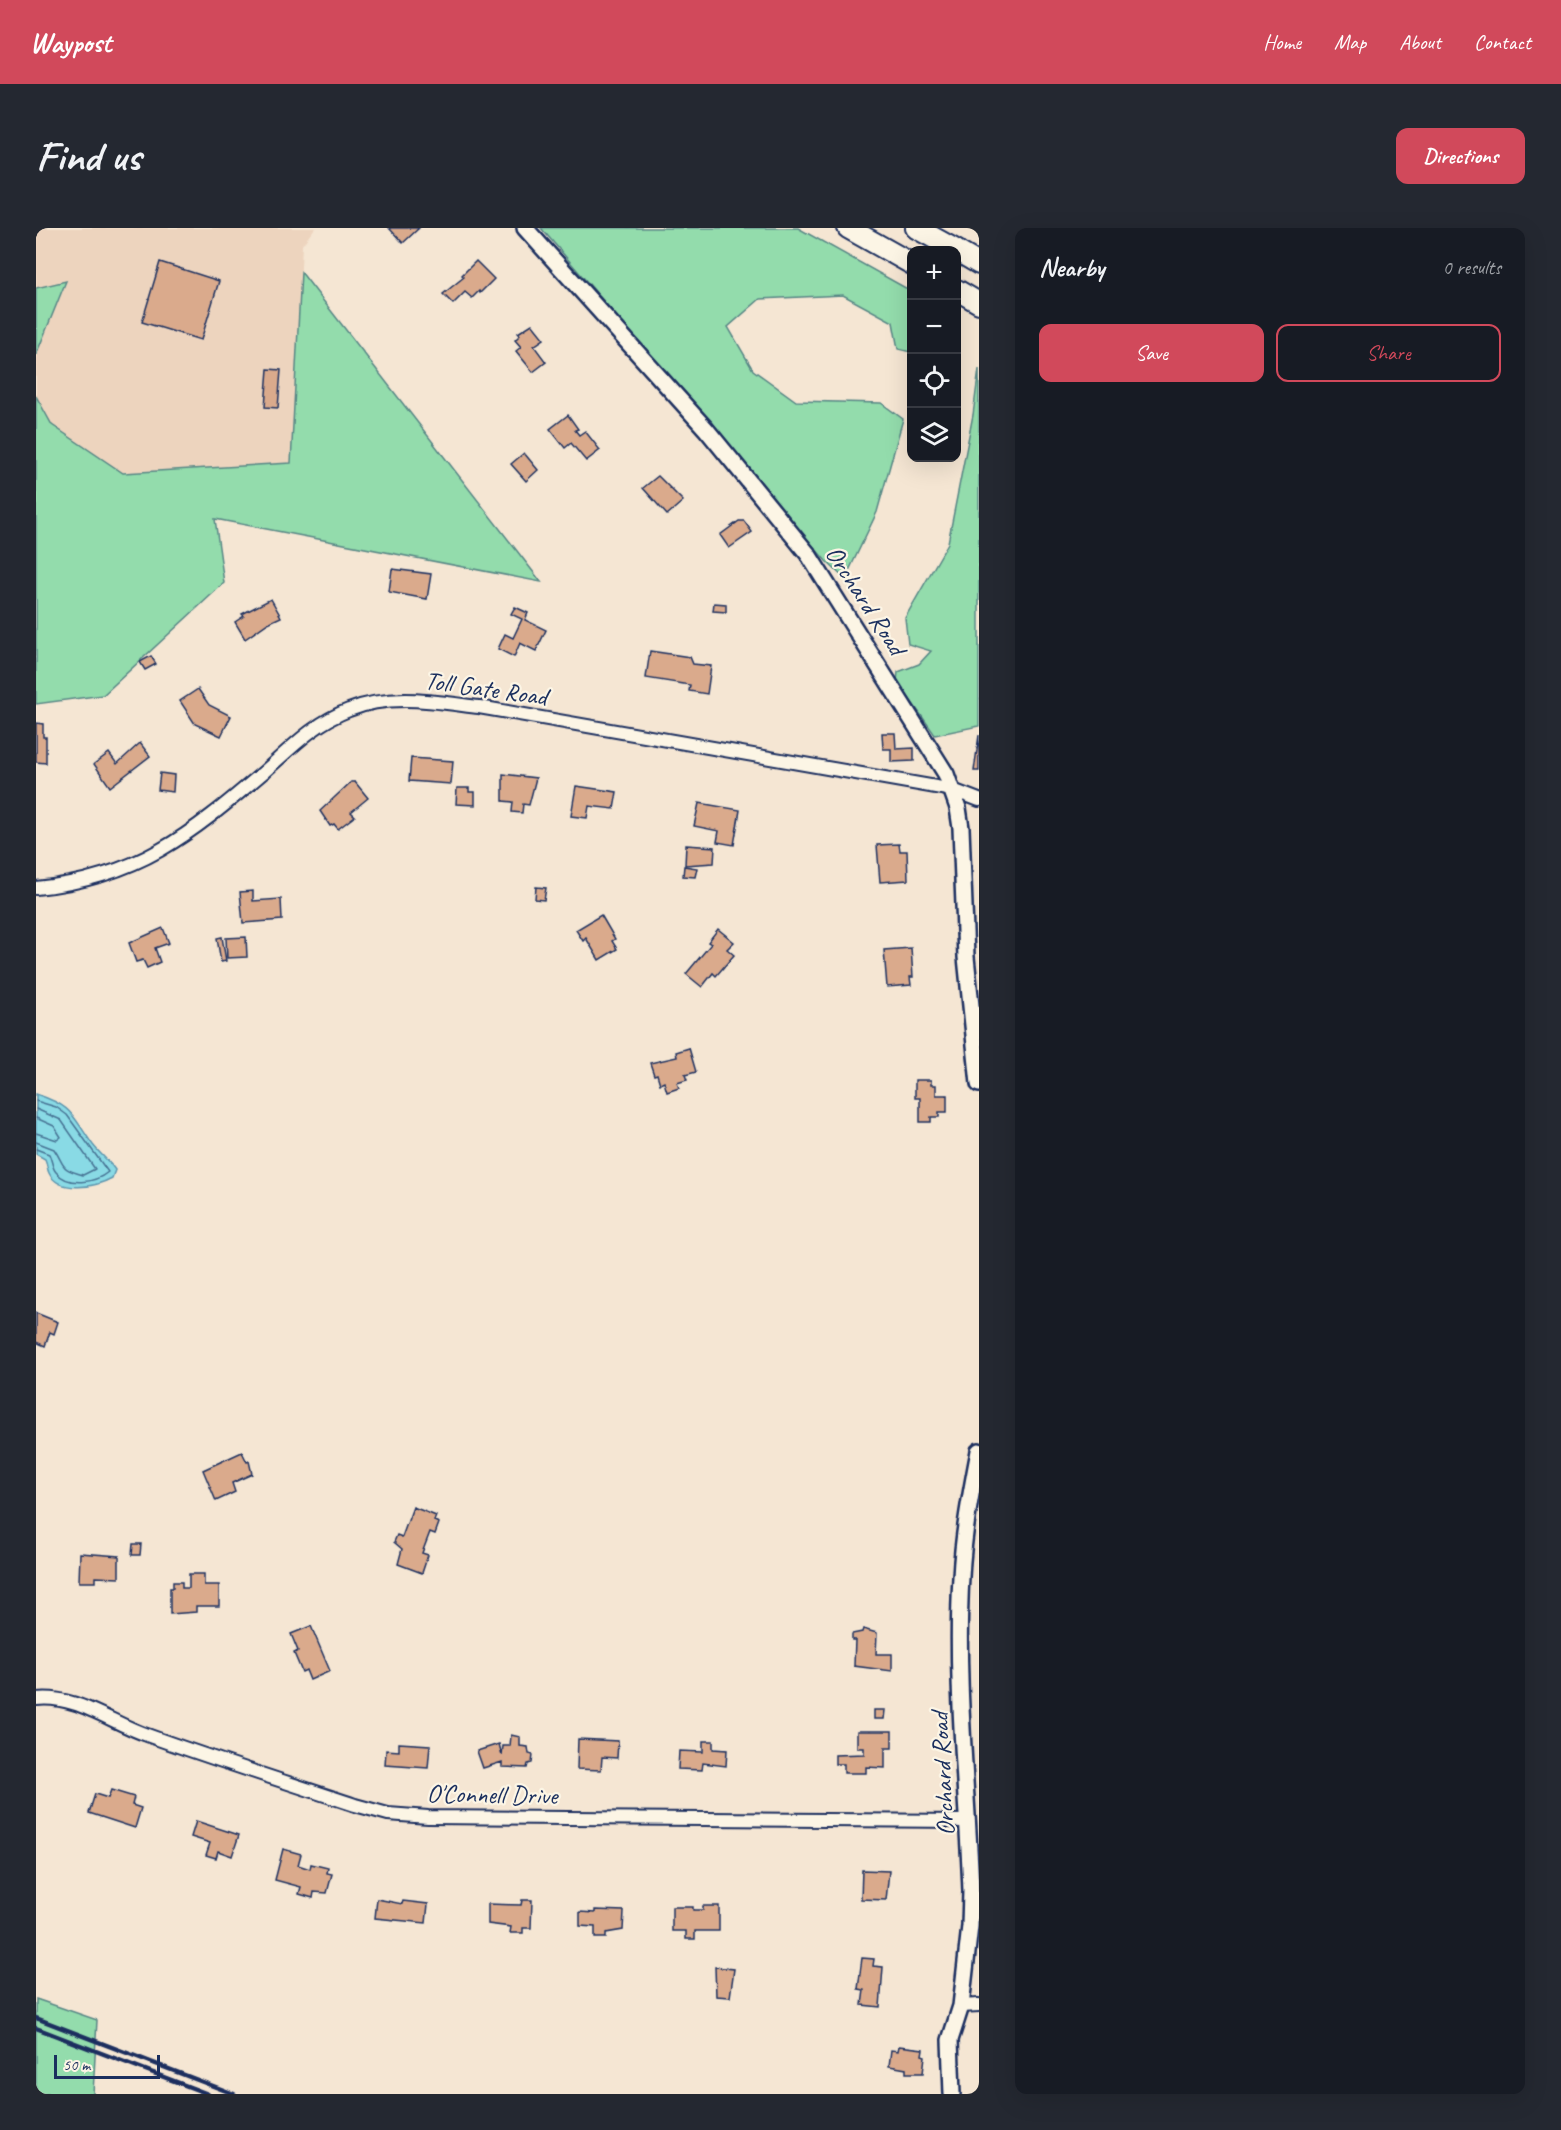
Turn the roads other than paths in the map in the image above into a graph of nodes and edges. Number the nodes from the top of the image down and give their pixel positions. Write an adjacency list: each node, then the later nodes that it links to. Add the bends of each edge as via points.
1 (525, 228): 8 (street, Orchard Road, via 706,429 808,554 938,759)
2 (848, 228): 6 (highway)
3 (916, 228): 4 (highway)
4 (947, 246)
5 (961, 254): 7 (highway)
6 (907, 261)
7 (979, 264)
8 (953, 790): 9 (street, Toll Gate Road); 10 (street, Toll Gate Road, via 479,707 401,699 350,709 323,722 205,822 168,847 127,868 74,885); 11 (street, Orchard Road, via 961,828 966,957)
9 (979, 800)
10 (36, 888)
11 (979, 1084)
12 (978, 1461): 14 (street, Orchard Road, via 964,1540 960,1608)
13 (36, 1699): 14 (street, O'Connell Drive, via 52,1697 72,1702 145,1735 388,1814)
14 (968, 1821): 16 (street, Orchard Road, via 970,1926)
15 (979, 2005): 16 (street)
16 (962, 2006): 17 (street, Orchard Road, via 950,2040)
17 (952, 2094)

